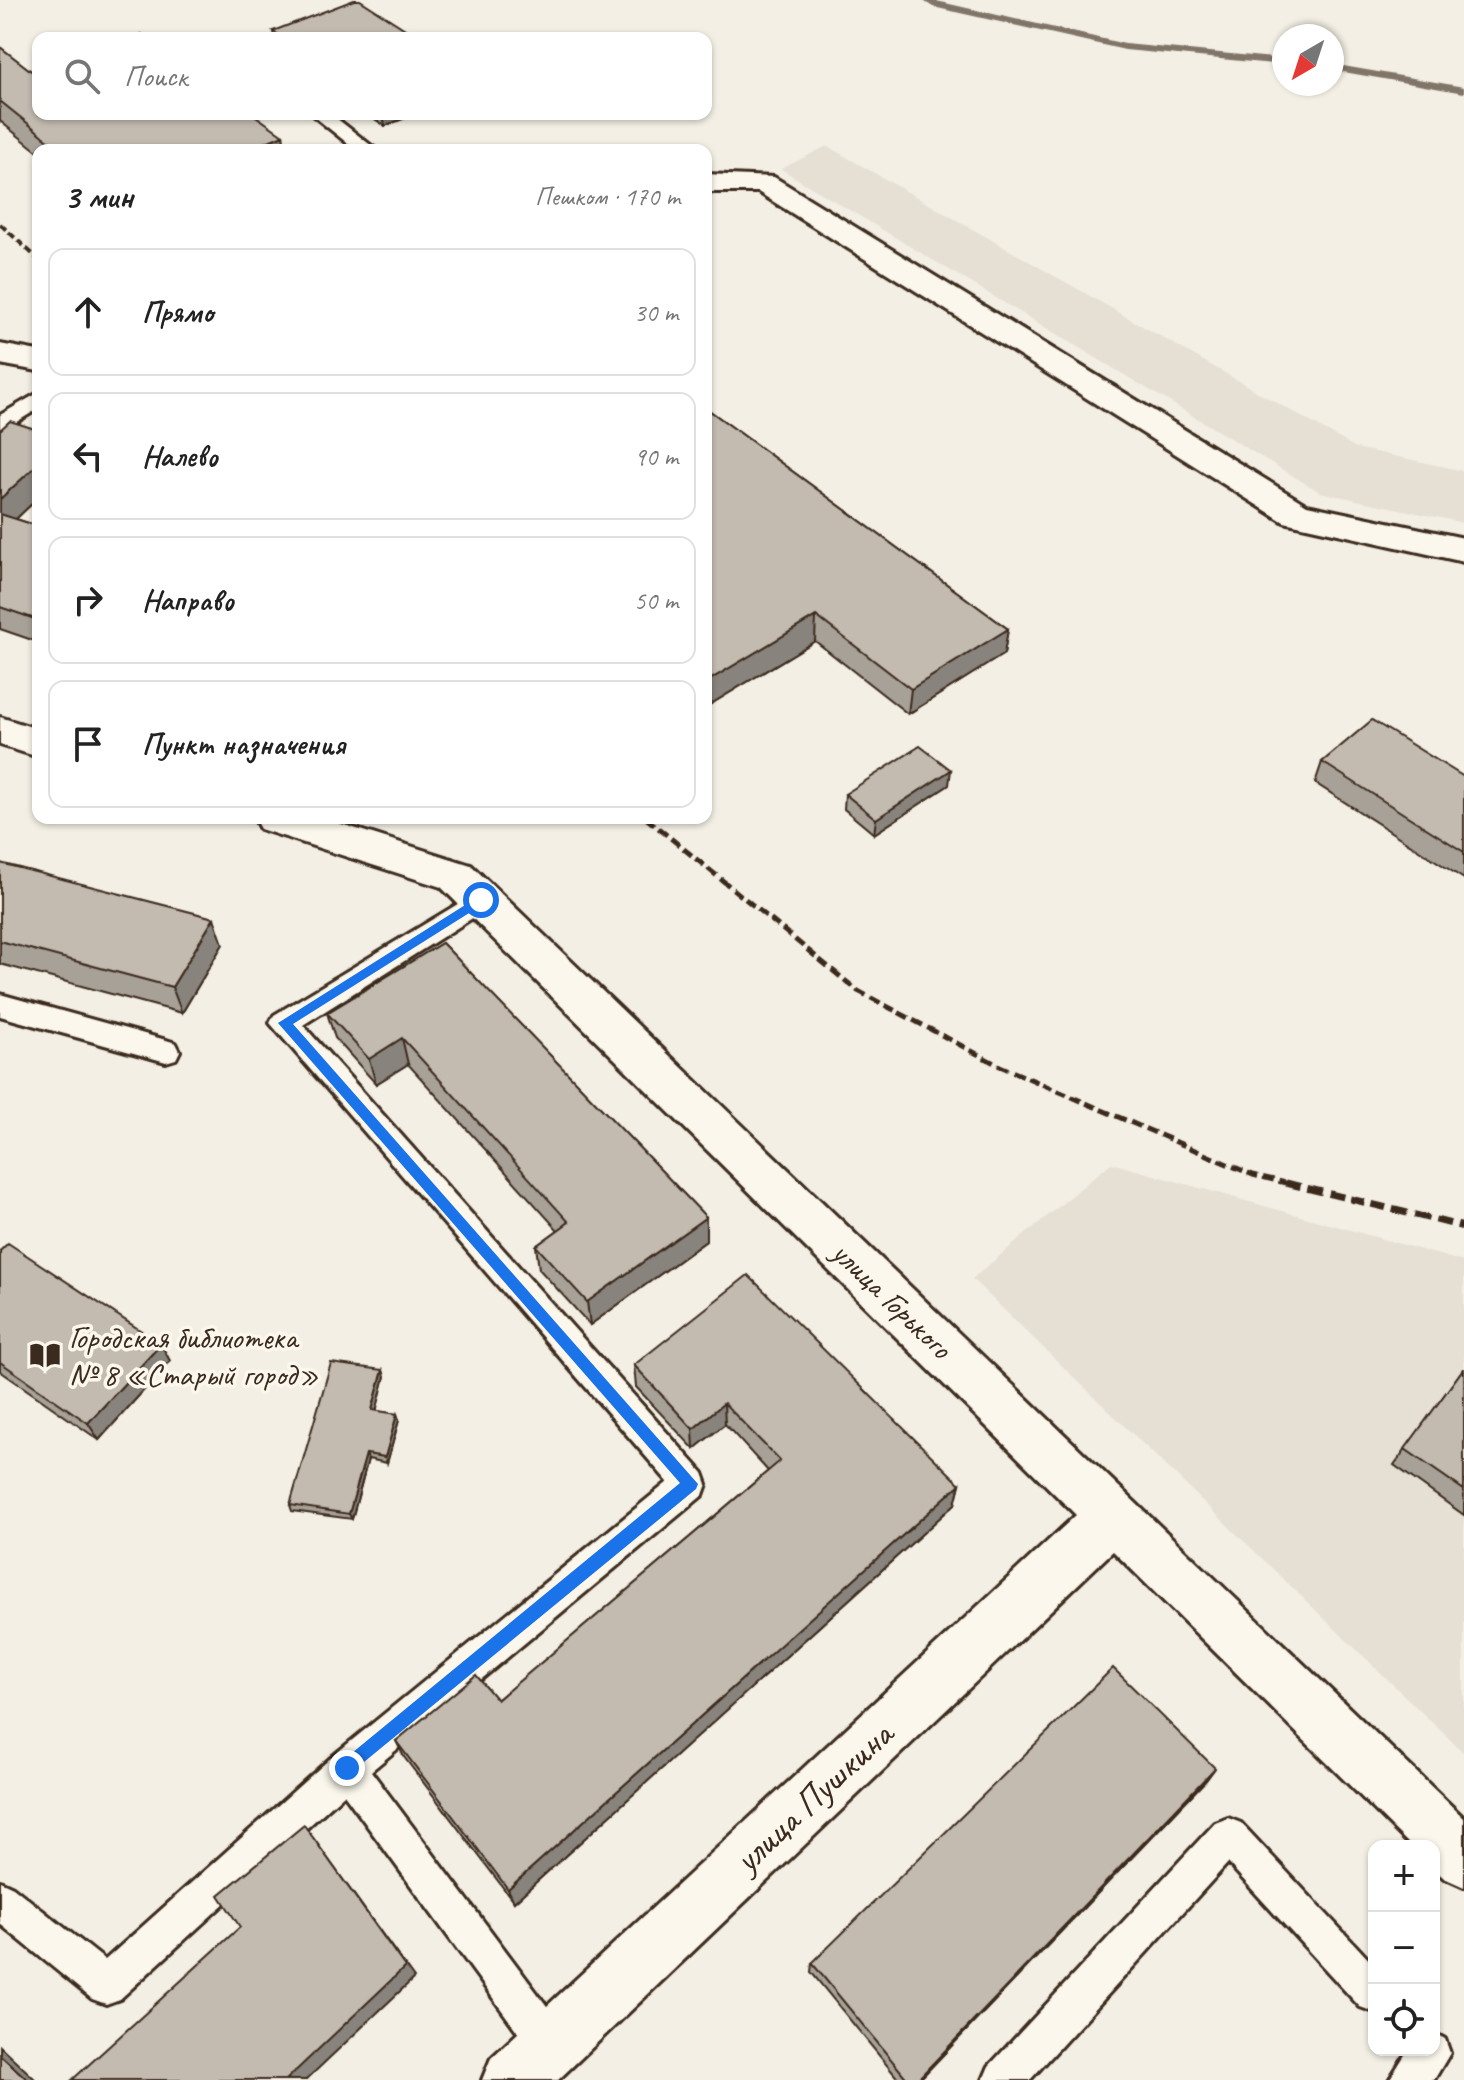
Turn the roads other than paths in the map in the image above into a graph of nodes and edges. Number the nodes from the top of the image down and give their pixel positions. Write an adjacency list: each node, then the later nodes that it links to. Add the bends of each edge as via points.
1 (328, 120): 2 (lane)
2 (360, 144)
3 (712, 183): 8 (street, via 764,183 1296,514)
4 (0, 354): 5 (street)
5 (32, 360)
6 (32, 403): 7 (lane)
7 (0, 425)
8 (1464, 550)
9 (0, 731): 10 (street)
10 (32, 741)
11 (293, 824): 12 (street, улица Горького, via 456,876)
12 (481, 900): 15 (street, улица Горького); 16 (lane, via 284,1023 691,1484)
13 (0, 1005): 14 (lane)
14 (166, 1051)
15 (1113, 1516): 17 (street, улица Горького); 21 (street, улица Пушкина)
16 (347, 1768): 18 (lane, via 106,1985); 21 (lane)
17 (1464, 1858)
18 (0, 1900)
19 (1368, 1987): 22 (lane, via 1228,1836)
20 (1429, 2056): 23 (lane)
21 (531, 2062)
22 (1003, 2080)
23 (1409, 2080)

